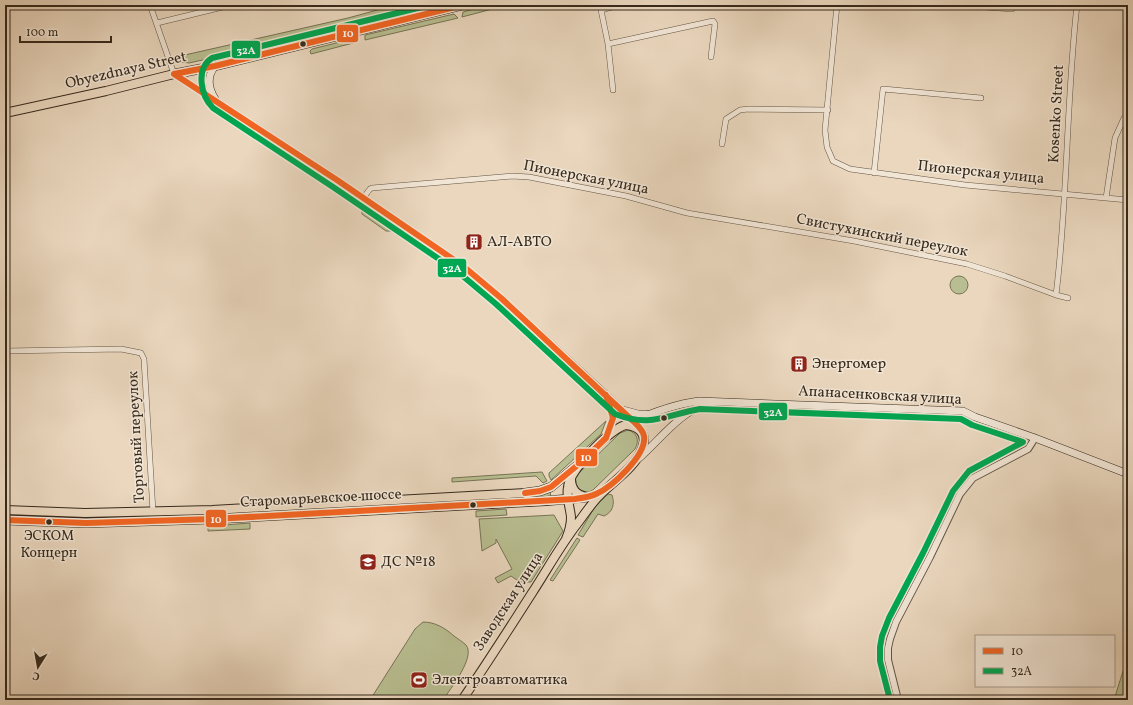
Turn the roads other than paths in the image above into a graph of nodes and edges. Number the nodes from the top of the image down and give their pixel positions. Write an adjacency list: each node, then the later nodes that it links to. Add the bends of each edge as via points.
1 (150, 5): 12 (street)
2 (231, 5): 12 (street)
3 (414, 5): 11 (street)
4 (463, 5): 11 (main road, Obyezdnaya Street)
5 (619, 5): 9 (street)
6 (837, 5): 20 (street)
7 (958, 5): 10 (street)
8 (1076, 5): 25 (street, Kosenko Street)
9 (601, 7): 13 (street)
10 (1012, 9)
11 (416, 16): 15 (main road, Obyezdnaya Street)
12 (156, 23): 16 (street)
13 (608, 44): 14 (street, via 713,21 715,24); 17 (street)
14 (710, 57)
15 (215, 66): 16 (main road, Obyezdnaya Street); 19 (main road, via 209,80)
16 (174, 74): 19 (main road); 21 (main road, Obyezdnaya Street)
17 (613, 90)
18 (981, 98): 24 (street, via 883,89)
19 (216, 101): 26 (main road)
20 (828, 110): 23 (street, via 740,110 726,119); 24 (street, Пионерская улица, via 825,130 827,147 833,161 850,169)
21 (5, 113)
22 (1128, 118): 27 (street, via 1124,118 1115,138)
23 (722, 144)
24 (874, 173): 25 (street, Пионерская улица)
25 (1065, 194): 27 (street, Пионерская улица); 30 (street, Kosenko Street)
26 (363, 198): 29 (street, Пионерская улица, via 372,188 512,176 626,196); 33 (main road, via 463,266)
27 (1106, 198): 28 (street, Пионерская улица)
28 (1128, 200)
29 (687, 213): 30 (street, Свистухинский переулок, via 854,241 967,264)
30 (1056, 295): 31 (street, Свистухинский переулок)
31 (1068, 298)
32 (5, 351): 49 (street, Торговый переулок, via 121,349 141,353 144,359)
33 (606, 396): 35 (main road); 38 (main road, via 613,418)
34 (716, 402): 36 (main road, via 690,402); 39 (main road, Апанасенковская улица, via 963,411); 40 (main road, via 696,408 682,416)
35 (618, 408): 36 (main road, via 638,414); 37 (main road)
36 (652, 414): 37 (main road)
37 (629, 423): 38 (main road); 40 (main road, via 644,436 642,450)
38 (606, 438): 41 (main road)
39 (1035, 438): 42 (main road, Апанасенковская улица); 54 (street, via 1028,449 973,478 960,494 890,639 888,660)
40 (635, 462): 44 (main road)
41 (579, 464): 43 (main road); 49 (main road, Старомарьевское шоссе, via 551,487 525,493)
42 (1128, 474)
43 (571, 477): 45 (main road, via 572,488); 46 (main road)
44 (610, 486): 45 (main road, Старомарьевское шоссе); 52 (main road, via 598,497)
45 (589, 497): 46 (main road, Старомарьевское шоссе)
46 (568, 500): 47 (main road, Старомарьевское шоссе); 50 (main road)
47 (554, 501): 50 (main road, via 565,506); 51 (main road, Старомарьевское шоссе, via 208,519 86,523)
48 (5, 510): 49 (main road, Старомарьевское шоссе)
49 (153, 512)
50 (571, 517): 52 (main road)
51 (5, 520)
52 (566, 538): 53 (main road, Заводская улица)
53 (462, 700)
54 (898, 700)

